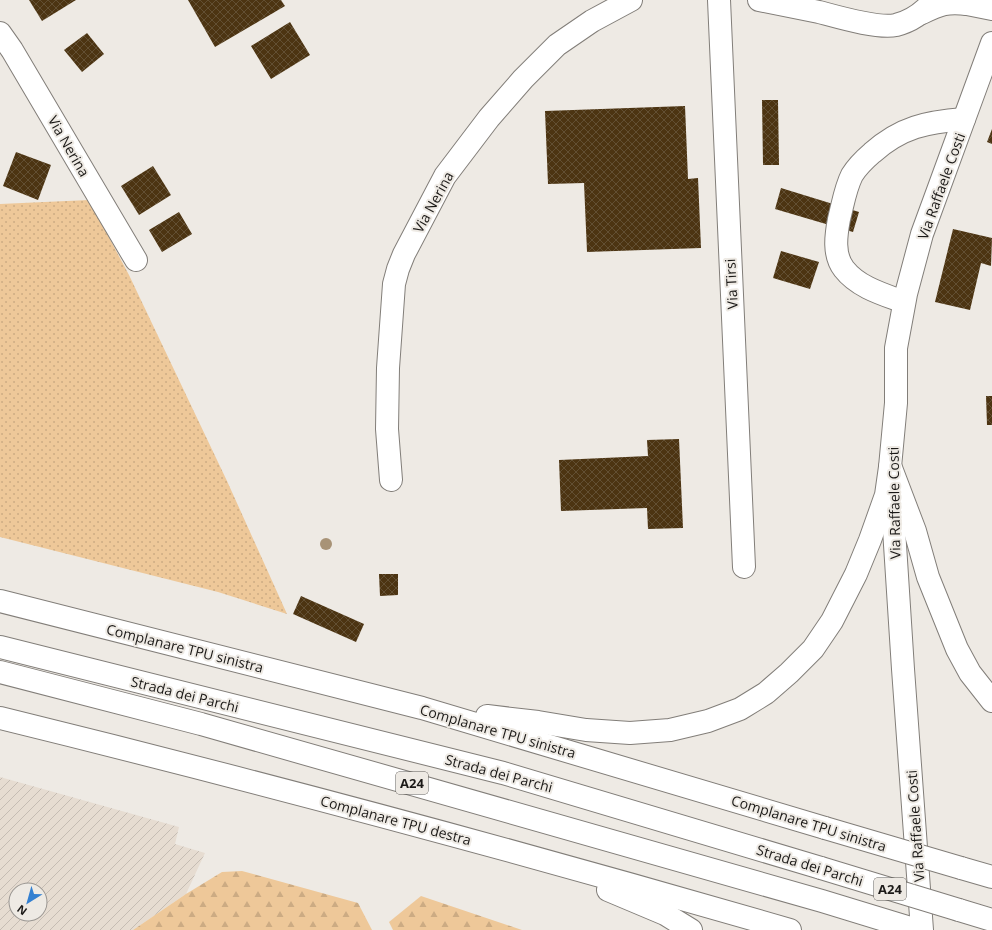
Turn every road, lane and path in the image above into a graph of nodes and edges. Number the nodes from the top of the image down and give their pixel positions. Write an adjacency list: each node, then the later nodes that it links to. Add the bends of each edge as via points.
1 (631, 0): 13 (main road, Via Nerina, via 592,21 557,45 513,90 445,176 404,254 394,284 388,368 387,429)
2 (719, 0): 14 (main road, Via Tirsi)
3 (759, 0): 5 (main road, via 888,26 906,21)
4 (964, 2): 5 (main road); 6 (main road)
5 (928, 7)
6 (992, 9)
7 (0, 33): 10 (main road, Via Nerina)
8 (992, 43): 9 (main road, Via Raffaele Costi)
9 (964, 120): 11 (main road, Via Raffaele Costi, via 922,234); 11 (main road, via 940,121 918,126 884,142 853,174 845,194 837,229 837,255 842,267 851,277 875,292)
10 (136, 260)
11 (904, 302): 12 (main road, Via Raffaele Costi, via 896,348 896,403)
12 (890, 467): 18 (main road, via 915,531 928,577 957,649 970,673); 19 (main road, via 886,495 870,540 832,621 813,649 789,673 766,693 740,709 708,721 670,730 630,733 586,730); 27 (main road, Via Raffaele Costi)
13 (391, 480)
14 (744, 567)
15 (0, 601): 19 (main road, Complanare TPU sinistra)
16 (0, 647): 23 (main road, Strada dei Parchi / A24, bridge, via 503,773)
17 (0, 672): 26 (main road, Strada dei Parchi / A24, via 201,724)
18 (992, 701)
19 (422, 708): 22 (main road, Complanare TPU sinistra, bridge)
20 (0, 718): 21 (main road, Complanare TPU destra)
21 (535, 858): 24 (main road, via 665,914); 25 (main road, Complanare TPU destra)
22 (992, 877)
23 (992, 920)
24 (691, 930)
25 (790, 930)
26 (917, 930)
27 (922, 930)

